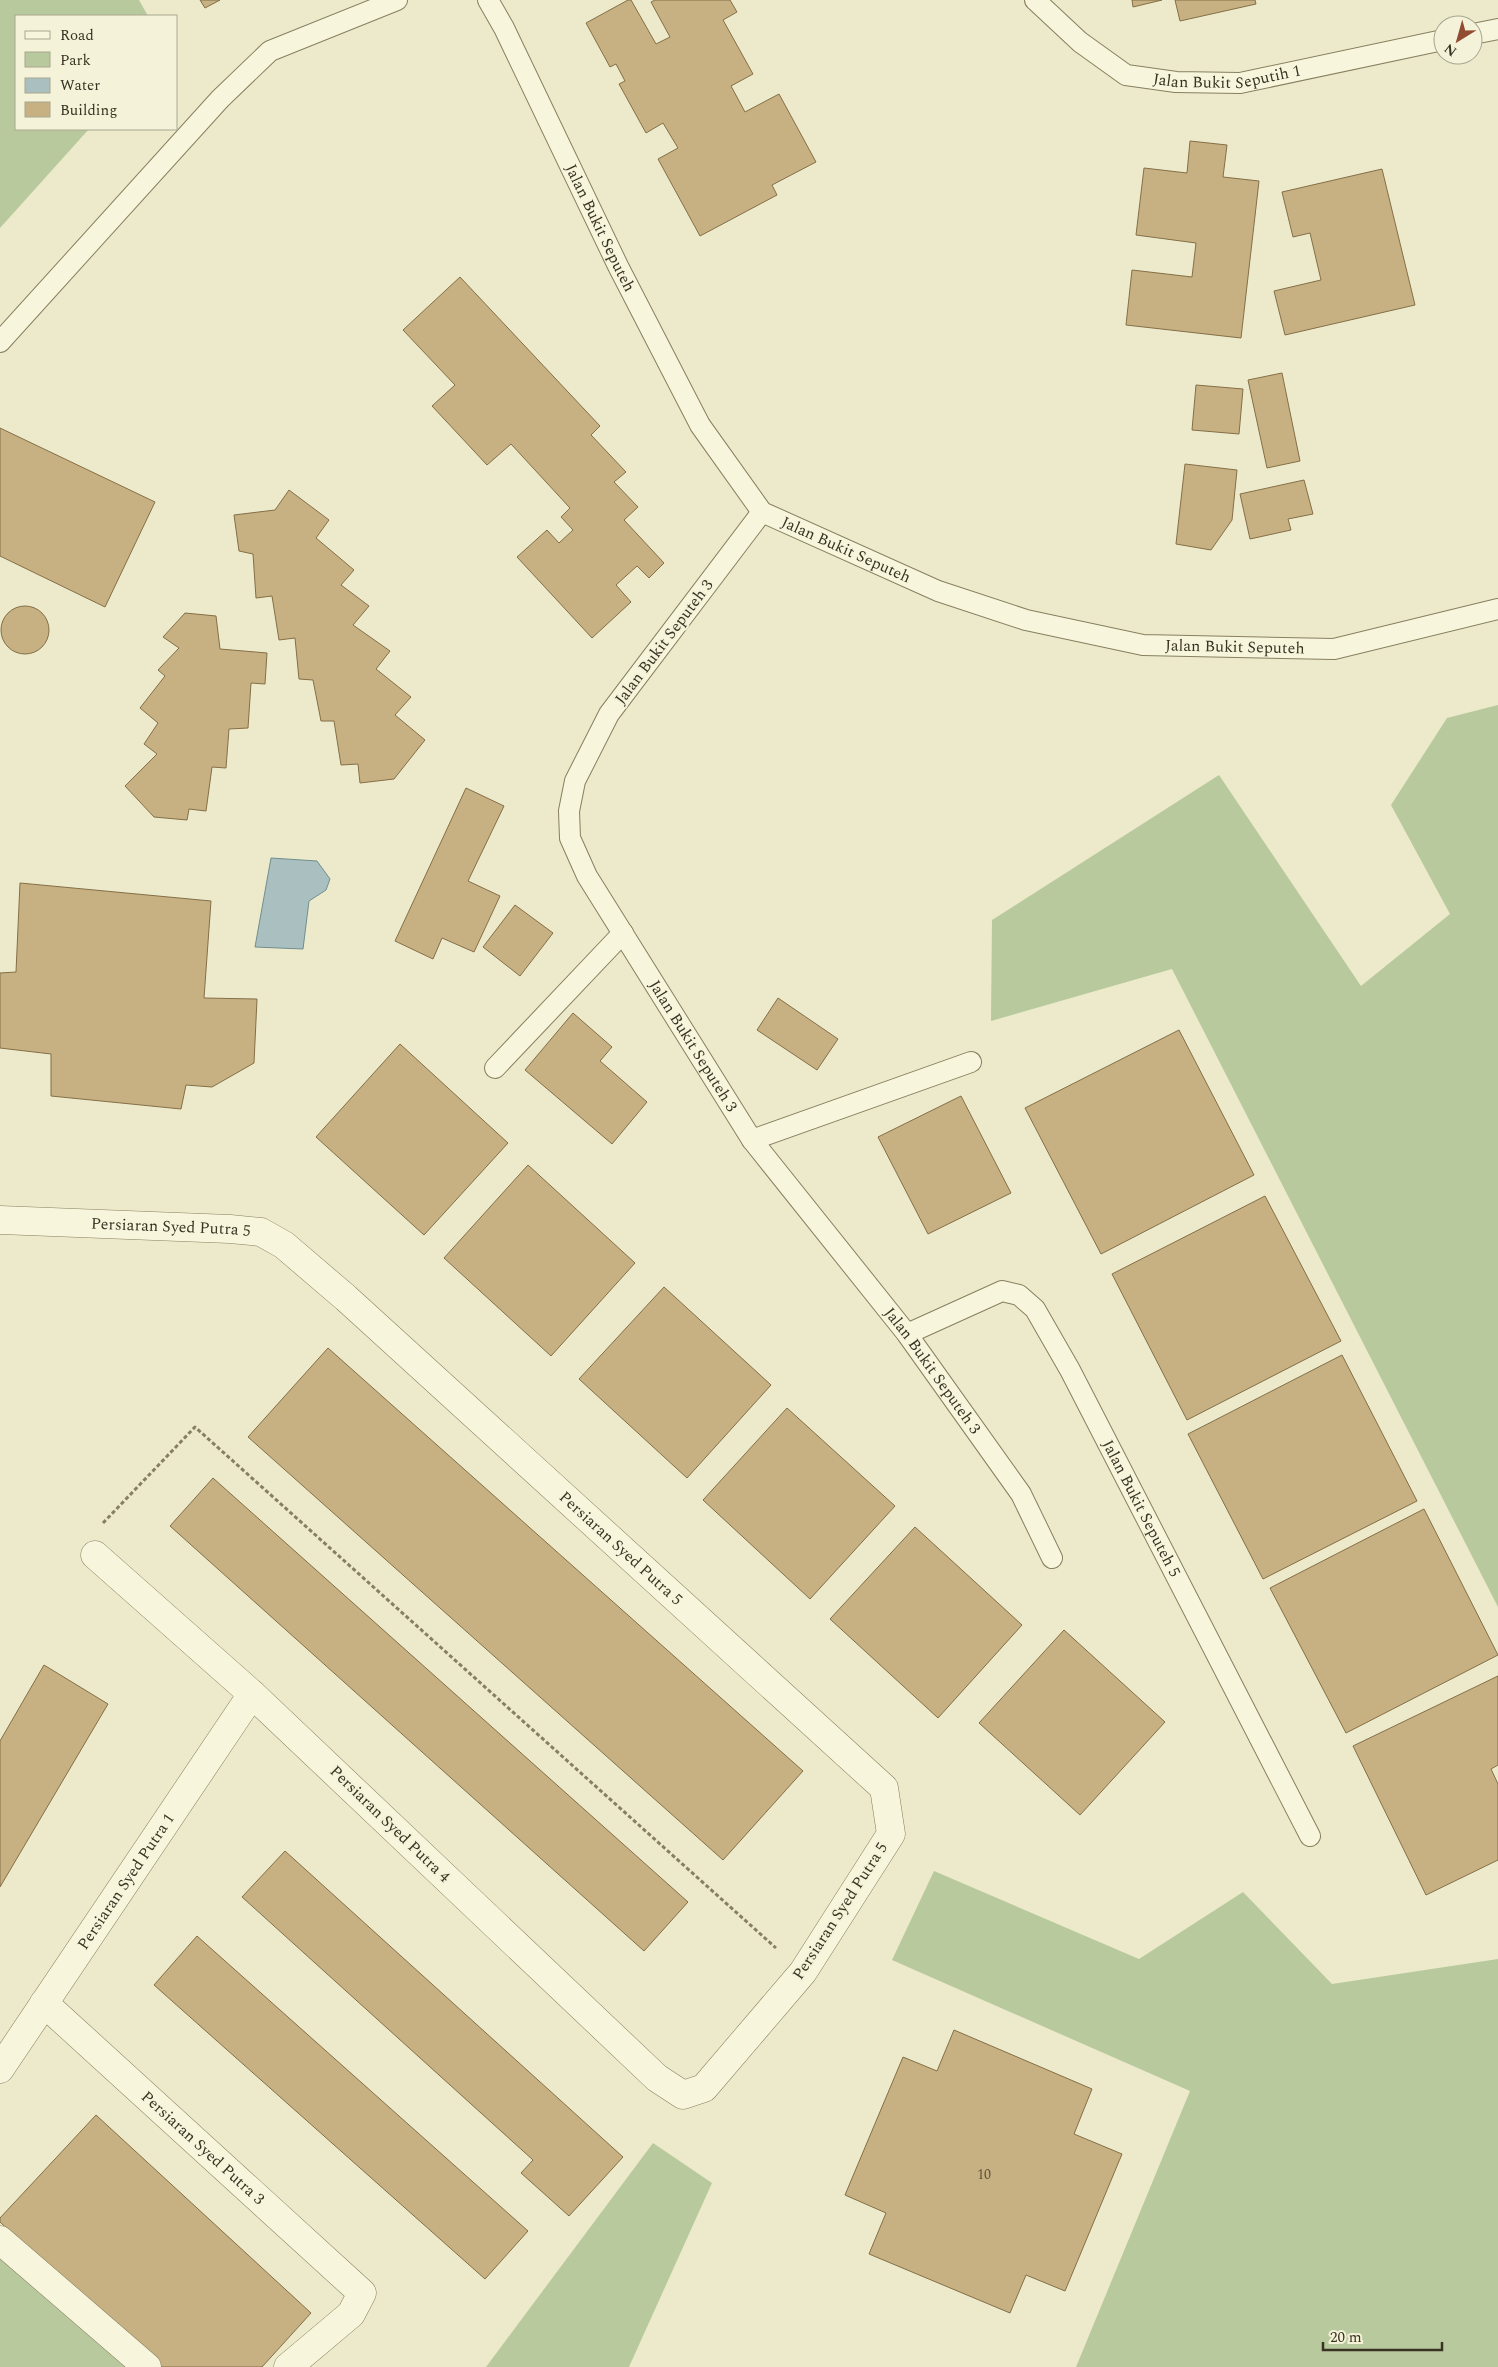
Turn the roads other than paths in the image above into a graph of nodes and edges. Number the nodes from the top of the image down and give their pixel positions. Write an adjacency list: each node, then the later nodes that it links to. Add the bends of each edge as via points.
1 (397, 0): 7 (lane, via 270,51 220,99)
2 (488, 0): 8 (lane, Jalan Bukit Seputeh, via 700,426)
3 (1035, 0): 6 (lane, Jalan Bukit Seputih 1, via 1080,42 1126,74 1176,82 1240,82)
4 (1498, 29): 5 (lane)
5 (1483, 32)
6 (1433, 42)
7 (0, 342)
8 (762, 512): 9 (lane, Jalan Bukit Seputeh, via 938,591 1026,620 1143,646 1334,649); 10 (lane, Jalan Bukit Seputeh 3, via 609,714 575,781 569,811 570,838 588,876)
9 (1498, 608)
10 (623, 933): 12 (lane); 13 (lane, Jalan Bukit Seputeh 3)
11 (971, 1062): 13 (lane)
12 (495, 1068)
13 (752, 1140): 15 (lane, Jalan Bukit Seputeh 3)
14 (0, 1220): 22 (street, Persiaran Syed Putra 5, via 230,1229 261,1232 284,1245 884,1788 891,1834 803,1972 704,2088)
15 (907, 1334): 17 (lane, Jalan Bukit Seputeh 3, via 1021,1494); 19 (lane, Jalan Bukit Seputeh 5, via 1002,1291 1019,1295 1035,1309 1070,1370)
16 (94, 1555): 18 (street, Persiaran Syed Putra 4)
17 (1052, 1558)
18 (252, 1694): 20 (street, Persiaran Syed Putra 1); 22 (street, Persiaran Syed Putra 4, via 657,2078)
19 (1310, 1836)
20 (44, 2003): 21 (street, Persiaran Syed Putra 1); 25 (street, Persiaran Syed Putra 3, via 362,2293 351,2314)
21 (0, 2068)
22 (683, 2094)
23 (0, 2240): 24 (street)
24 (147, 2367)
25 (288, 2367)

